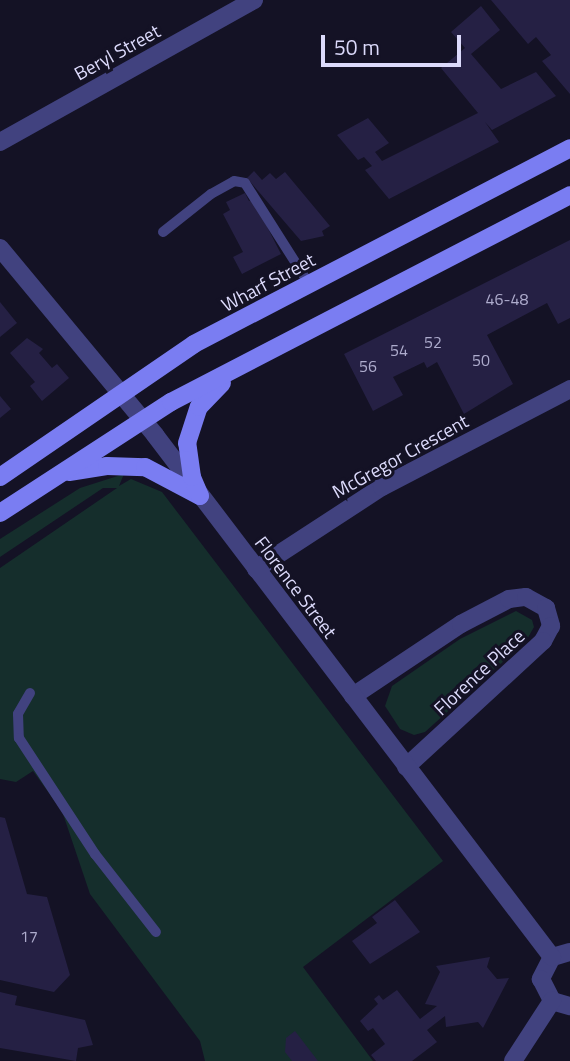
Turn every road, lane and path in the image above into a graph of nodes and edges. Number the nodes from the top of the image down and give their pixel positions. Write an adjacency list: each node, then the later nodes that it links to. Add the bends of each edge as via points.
1 (254, 0): 2 (street, Beryl Street)
2 (0, 142)
3 (570, 148): 7 (main road, Wharf Street)
4 (570, 195): 8 (main road)
5 (163, 232): 7 (lane, via 211,194 234,181 245,183)
6 (0, 248): 10 (street, Florence Street)
7 (309, 284): 10 (main road, Wharf Street, via 194,344)
8 (239, 369): 11 (main road); 14 (main road, via 199,407 192,426 188,462)
9 (570, 389): 16 (street, McGregor Crescent, via 382,487)
10 (119, 392): 11 (street, Florence Street); 13 (main road, Wharf Street)
11 (142, 420): 12 (main road); 14 (street, Florence Street)
12 (59, 474): 14 (main road, via 107,466 145,467); 15 (main road)
13 (0, 477)
14 (200, 496): 16 (street, Florence Street)
15 (0, 513)
16 (256, 569): 18 (street, Florence Street)
17 (30, 693): 20 (lane, via 18,714 19,738 95,854)
18 (353, 696): 19 (street, Florence Street); 19 (street, Florence Place, via 461,624 509,599 526,597 546,608 551,626 543,641)
19 (406, 767): 21 (street, Florence Street)
20 (156, 932)
21 (561, 954): 22 (street, via 541,979)
22 (561, 1004): 23 (street)
23 (513, 1061)

